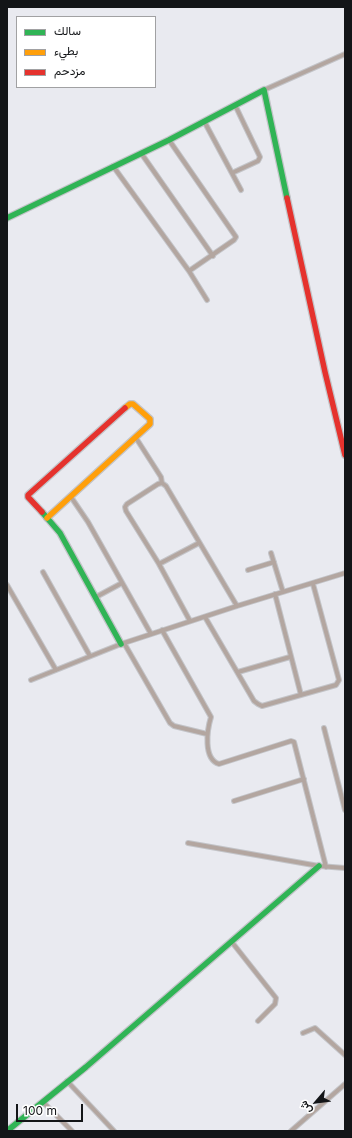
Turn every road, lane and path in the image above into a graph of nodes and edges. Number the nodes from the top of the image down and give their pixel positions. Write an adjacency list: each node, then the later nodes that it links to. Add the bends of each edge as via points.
1 (345, 54): 2 (street)
2 (264, 90): 3 (street); 15 (street)
3 (235, 105): 4 (street); 8 (street, via 260,157 258,161)
4 (204, 121): 5 (street); 8 (street)
5 (169, 140): 6 (street); 11 (street, via 236,236)
6 (141, 153): 7 (street); 11 (street)
7 (113, 166): 10 (street); 12 (street)
8 (232, 173): 9 (street)
9 (241, 190)
10 (7, 218)
11 (213, 256): 12 (street)
12 (189, 271): 13 (street)
13 (207, 300)
14 (136, 438): 16 (street, via 161,477); 17 (street); 18 (street, via 151,422 130,404 28,493)
15 (345, 455)
16 (162, 483): 19 (street); 22 (street, via 125,507)
17 (71, 497): 18 (street); 26 (street)
18 (47, 518): 31 (street, via 67,543)
19 (199, 543): 22 (street); 32 (street)
20 (271, 553): 21 (street)
21 (274, 562): 23 (street); 29 (street)
22 (160, 564): 34 (street)
23 (248, 570)
24 (43, 572): 38 (street)
25 (345, 573): 27 (street)
26 (122, 583): 31 (street); 36 (street)
27 (313, 584): 29 (street); 43 (street, via 339,680 336,685)
28 (7, 585): 40 (street)
29 (283, 592): 30 (street)
30 (275, 594): 32 (street); 39 (street)
31 (96, 597): 37 (street)
32 (236, 606): 33 (street)
33 (205, 617): 34 (street); 41 (street)
34 (190, 621): 35 (street)
35 (162, 630): 36 (street); 45 (street, via 211,717)
36 (151, 634): 37 (street)
37 (123, 643): 38 (street); 45 (street, via 170,723)
38 (90, 656): 40 (street)
39 (290, 657): 41 (street); 43 (street)
40 (56, 670): 42 (street)
41 (238, 672): 43 (street, via 254,701 262,706)
42 (31, 680)
43 (301, 695)
44 (324, 728): 48 (street)
45 (207, 734): 46 (street, via 212,760 219,764 294,742)
46 (304, 779): 47 (street); 51 (street)
47 (234, 801)
48 (345, 810)
49 (188, 843): 50 (street)
50 (319, 866): 51 (street); 53 (street)
51 (326, 868): 52 (street)
52 (345, 868)
53 (231, 941): 54 (street, via 276,998 275,1004); 57 (street)
54 (258, 1021)
55 (303, 1033): 56 (street, via 315,1028)
56 (345, 1056)
57 (67, 1081): 59 (street); 62 (street)
58 (345, 1084): 63 (street)
59 (43, 1102): 60 (street); 61 (street)
60 (7, 1131)
61 (72, 1131)
62 (114, 1131)
63 (292, 1131)

